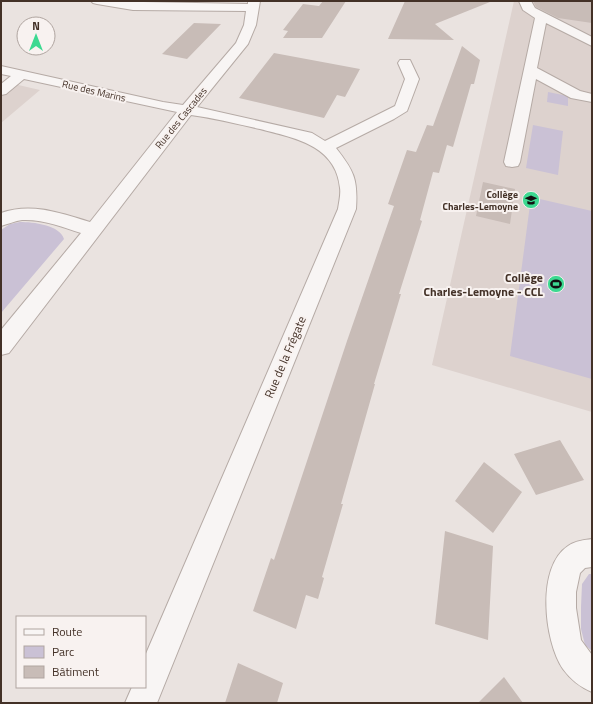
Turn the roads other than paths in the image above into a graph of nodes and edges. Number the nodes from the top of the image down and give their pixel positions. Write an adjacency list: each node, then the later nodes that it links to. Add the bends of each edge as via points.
1 (97, 1): 3 (street, via 133,6)
2 (525, 1): 4 (street, via 528,9)
3 (254, 5): 12 (street, Rue des Cascades, via 242,44)
4 (541, 16): 5 (street); 8 (street)
5 (592, 42)
6 (405, 63): 13 (street, via 412,78 402,108)
7 (1, 70): 9 (street, Rue des Marins)
8 (530, 70): 11 (street, via 576,95); 14 (street)
9 (21, 75): 10 (street); 12 (street, Rue des Marins)
10 (1, 91)
11 (592, 98)
12 (187, 110): 13 (street, Rue de la Frégate, via 295,132); 16 (street, Rue des Cascades)
13 (325, 147): 20 (street, Rue de la Frégate, via 339,161 346,175 349,195 347,209)
14 (512, 162)
15 (1, 220): 16 (street, via 14,215 32,214)
16 (94, 230): 17 (street, Rue des Cascades)
17 (1, 346)
18 (592, 553): 19 (street, via 578,554 567,567 562,584 561,607 570,651 583,669)
19 (592, 676)
20 (141, 703)

